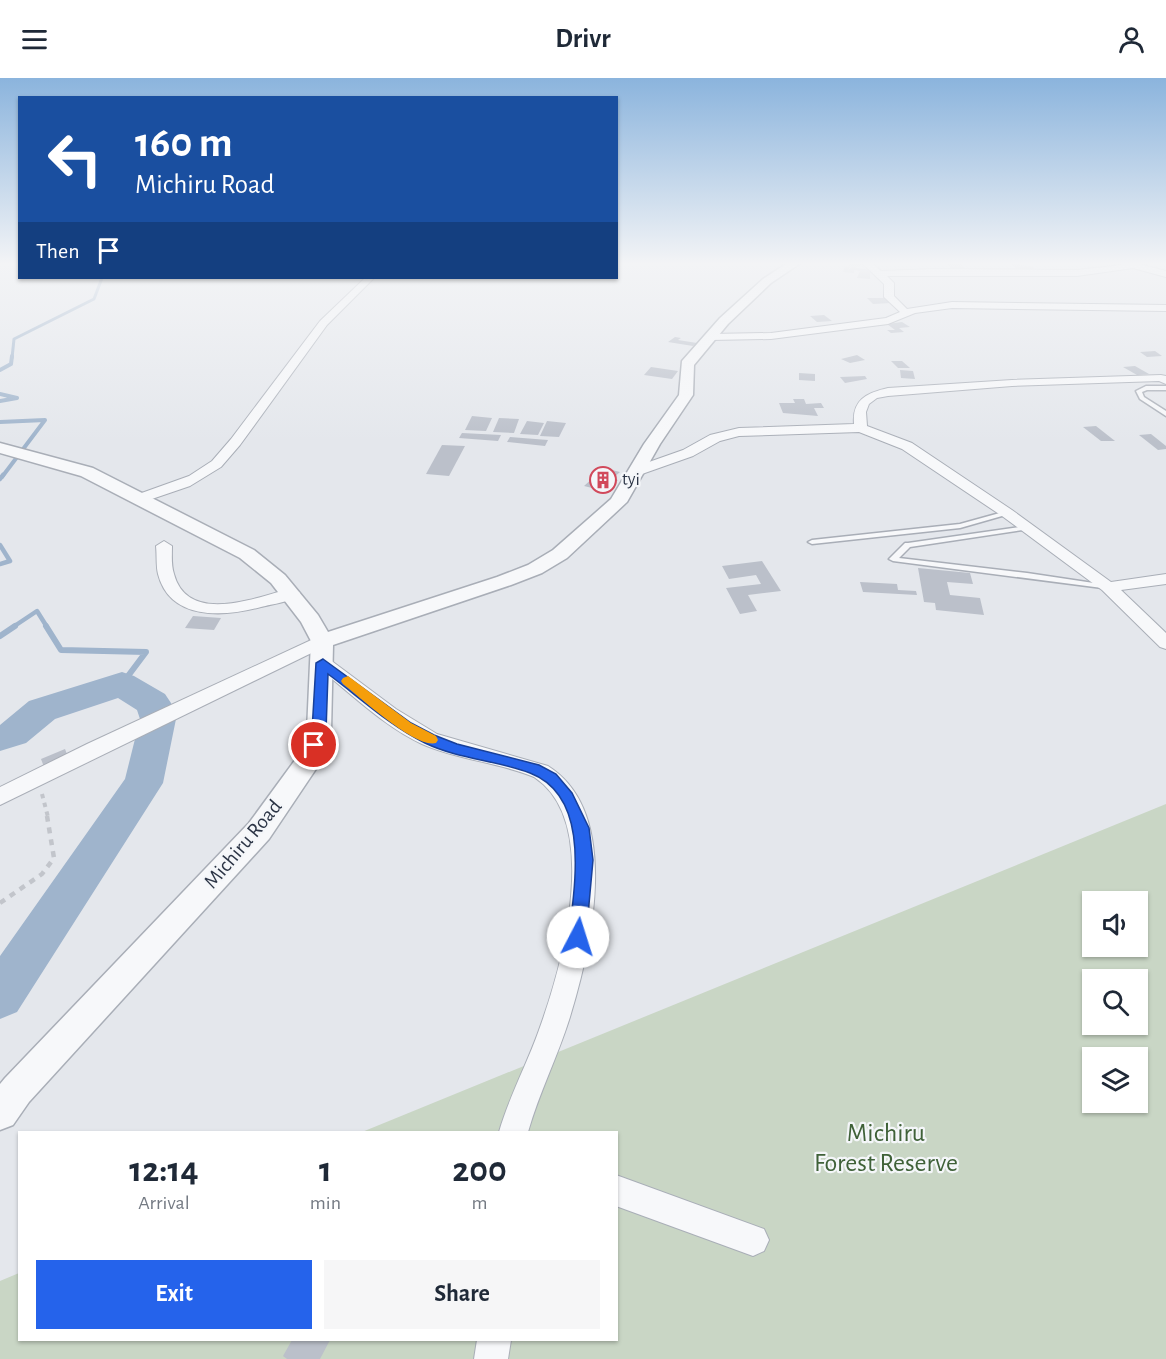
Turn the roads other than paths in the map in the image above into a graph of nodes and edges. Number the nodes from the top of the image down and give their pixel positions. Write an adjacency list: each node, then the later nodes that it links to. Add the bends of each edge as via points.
1 (327, 322): 10 (street, via 212,468)
2 (725, 322): 4 (street)
3 (882, 322): 4 (street, via 771,336)
4 (710, 337): 9 (street, via 687,364 686,395)
5 (1165, 381): 6 (lane, via 1139,391 1142,398); 7 (street, via 1001,384 874,394 860,406)
6 (1166, 414)
7 (861, 428): 9 (street, via 739,432 715,438 688,453); 11 (street, via 906,446)
8 (0, 448): 10 (street, via 87,472)
9 (638, 471): 19 (street, via 618,502 560,554 536,569)
10 (141, 498): 17 (street, via 247,554)
11 (1007, 513): 12 (street); 13 (lane, via 960,526)
12 (1027, 528): 16 (street); 16 (lane, via 908,545 893,559)
13 (812, 542)
14 (164, 546): 17 (street, via 167,583 180,601 194,607 249,607)
15 (1166, 579): 16 (street)
16 (1108, 587): 18 (street)
17 (292, 593): 19 (street, via 311,620)
18 (1166, 643)
19 (322, 652): 20 (street, via 94,749); 21 (street, Michiru Road, via 319,731 309,759 266,822); 22 (street, via 406,726 429,739 534,768 551,778 567,797 581,828 585,860 578,937 557,1018)
20 (0, 797)
21 (0, 1112)
22 (514, 1131)
23 (618, 1191): 24 (street)
24 (753, 1239)
25 (494, 1341): 26 (street)
26 (491, 1359)

